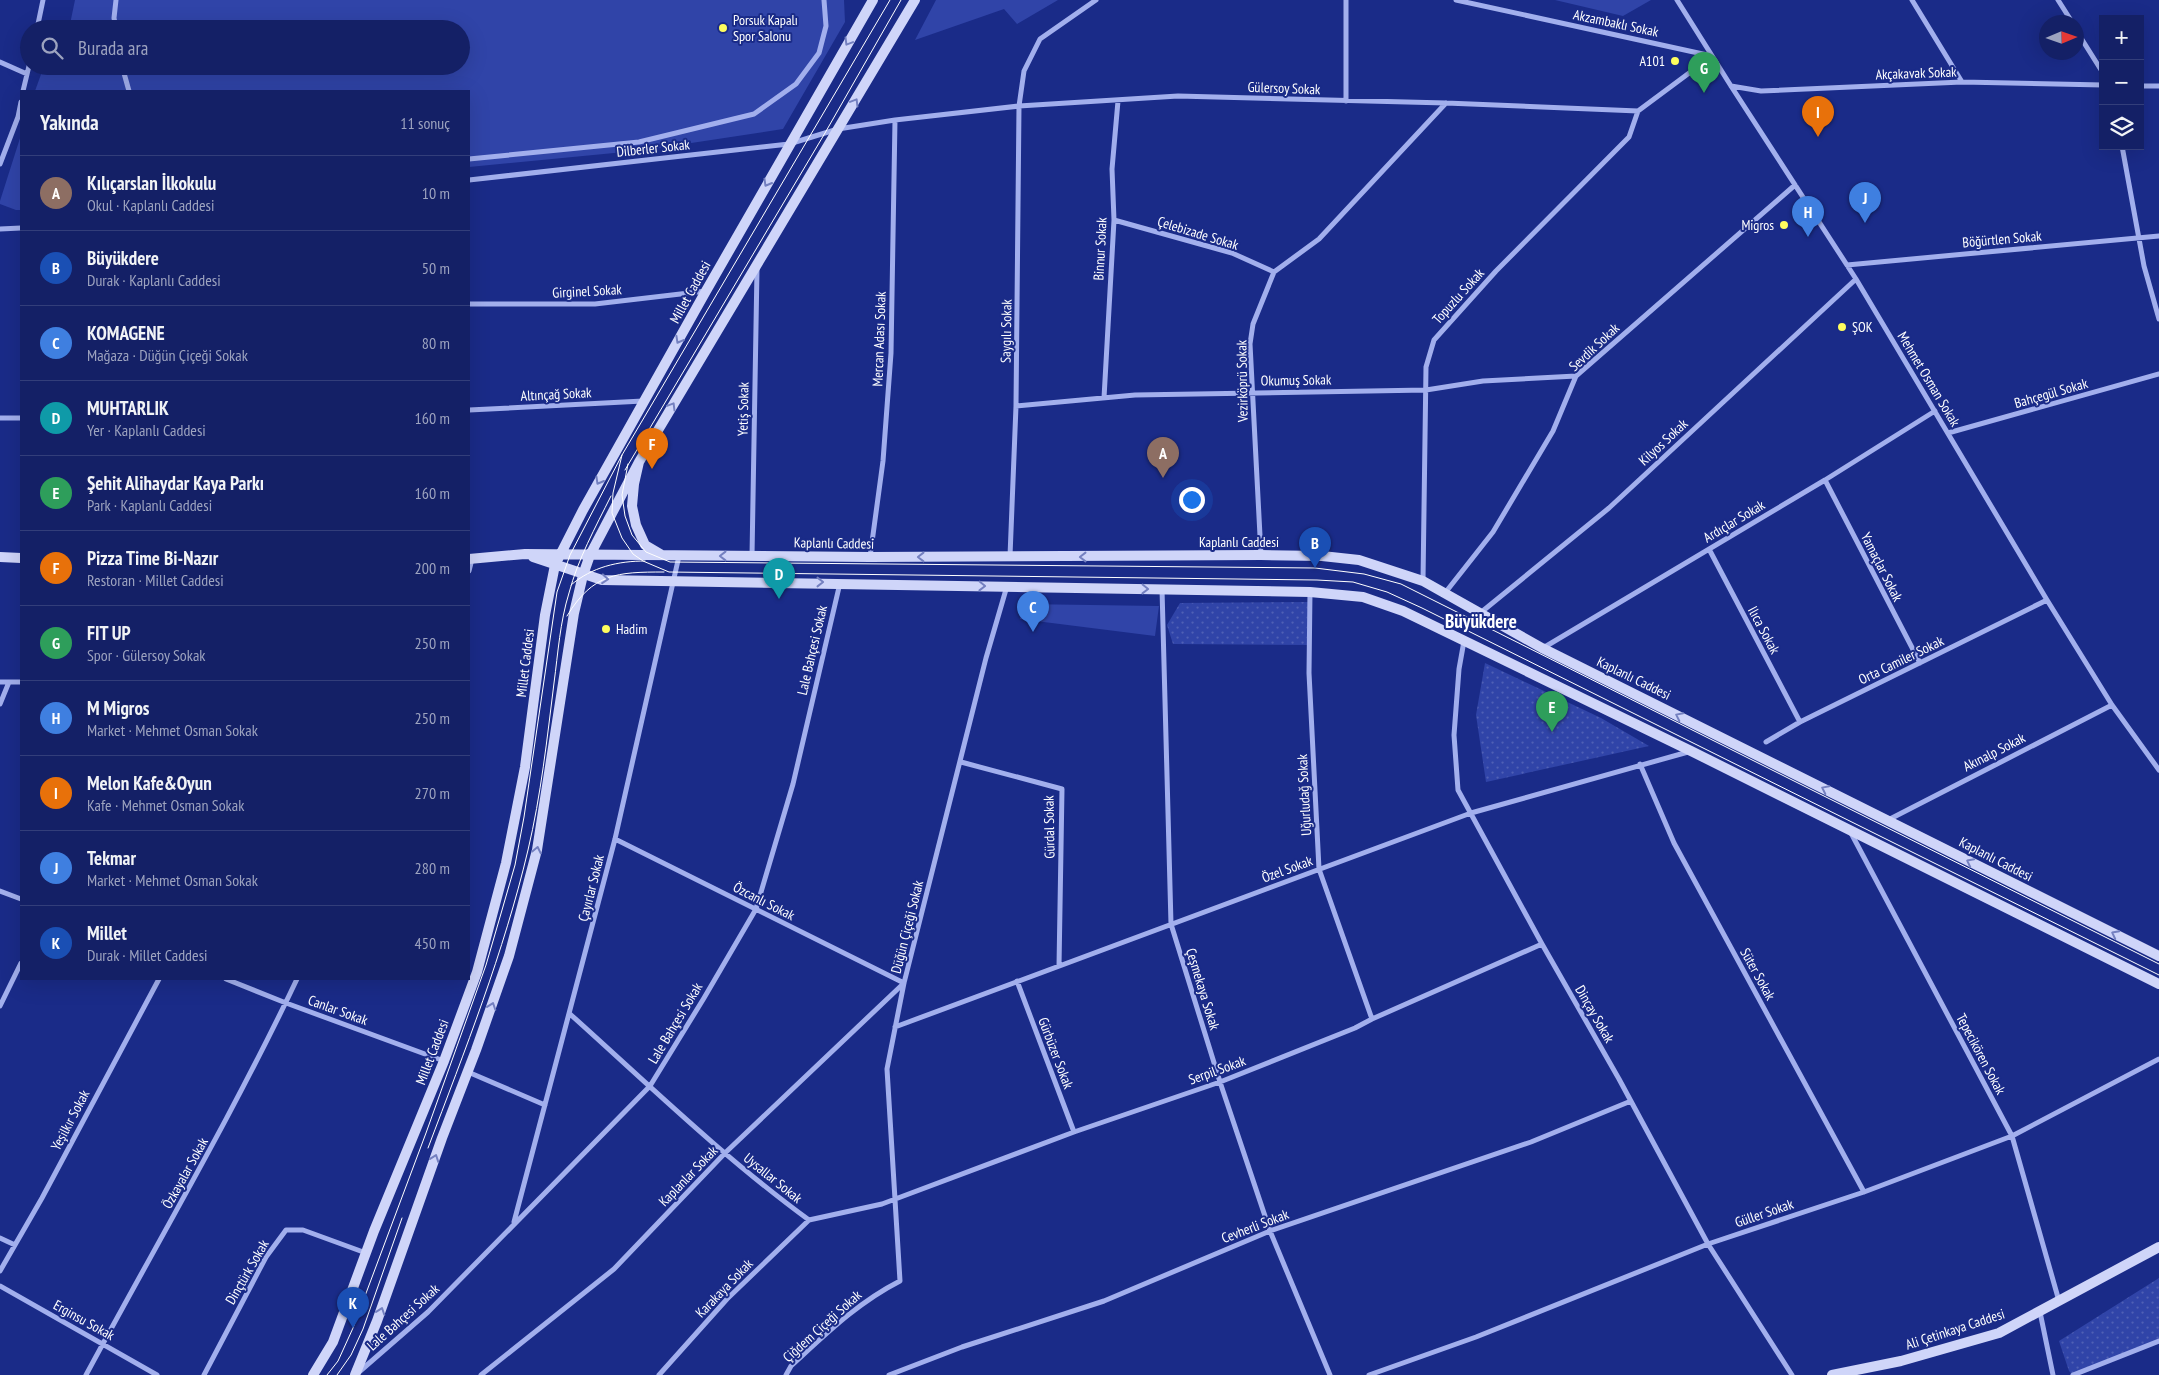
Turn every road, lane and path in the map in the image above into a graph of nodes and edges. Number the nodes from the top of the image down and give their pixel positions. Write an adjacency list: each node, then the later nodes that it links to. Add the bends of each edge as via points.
1 (44, 0): 13 (street)
2 (116, 0): 14 (street)
3 (824, 0): 39 (street, via 826,26 819,53 796,84 754,114 639,142)
4 (873, 0): 37 (main road, Millet Caddesi, one-way to 37)
5 (915, 0): 36 (main road, one-way to 5)
6 (1096, 0): 32 (street, via 1040,39 1024,71)
7 (1346, 0): 30 (street)
8 (1456, 0): 16 (street, Akzambaklı Sokak)
9 (1677, 0): 16 (street, Mehmet Osman Sokak)
10 (1912, 0): 22 (street)
11 (2058, 0): 12 (street)
12 (2068, 15)
13 (39, 20)
14 (114, 20)
15 (2084, 43): 18 (street)
16 (1712, 56): 24 (street, Mehmet Osman Sokak); 34 (street)
17 (0, 62): 19 (street)
18 (2099, 67)
19 (20, 71)
20 (27, 75): 27 (street)
21 (125, 75): 28 (street)
22 (1962, 82): 23 (street, Akçakavak Sokak); 24 (street, Akçakavak Sokak, via 1761,91)
23 (2099, 85)
24 (1730, 86): 42 (street, Mehmet Osman Sokak)
25 (2144, 86): 26 (street)
26 (2159, 86)
27 (23, 90)
28 (129, 90)
29 (1118, 101): 30 (street, Gülersoy Sokak, via 1178,96); 32 (street, Gülersoy Sokak); 43 (street, Binnur Sokak, via 1112,169)
30 (1346, 101): 31 (street, Gülersoy Sokak)
31 (1446, 102): 34 (street, Gülersoy Sokak); 50 (street, via 1319,239)
32 (1019, 106): 35 (street, Gülersoy Sokak); 61 (street, Saygılı Sokak)
33 (20, 107): 40 (street)
34 (1638, 111): 57 (street, Topuzlu Sokak, via 1628,137 1496,271 1434,340 1426,367)
35 (895, 120): 36 (street, Gülersoy Sokak); 78 (street, Mercan Adası Sokak, via 891,353 883,461)
36 (838, 129): 37 (street, Dilberler Sokak); 48 (main road)
37 (790, 144): 41 (street, Dilberler Sokak); 52 (main road, Millet Caddesi, one-way to 52)
38 (2123, 150): 47 (street)
39 (470, 159)
40 (0, 164)
41 (470, 180)
42 (1795, 185): 49 (street, Mehmet Osman Sokak); 56 (street, Sevdik Sokak)
43 (1114, 220): 50 (street, Çelebizade Sokak, via 1232,253); 59 (street, Binnur Sokak)
44 (20, 228): 45 (street)
45 (0, 230)
46 (2159, 236): 47 (street, Böğürtlen Sokak)
47 (2139, 238): 49 (street, Böğürtlen Sokak); 54 (street)
48 (758, 262): 67 (main road, one-way to 48); 76 (street, Yetiş Sokak)
49 (1847, 265): 51 (street, Mehmet Osman Sokak)
50 (1274, 272): 58 (street, Vezirköprü Sokak, via 1253,324)
51 (1856, 279): 63 (street, Mehmet Osman Sokak); 92 (street, Kilyos Sokak, via 1609,508)
52 (706, 291): 53 (street, Girginel Sokak, via 595,304); 60 (main road, Millet Caddesi, one-way to 60)
53 (470, 304)
54 (2159, 319)
55 (2159, 374): 66 (street, Bahçegül Sokak)
56 (1576, 376): 57 (street, Okumuş Sokak, via 1483,381); 90 (street, Sevdik Sokak, via 1553,431 1493,532)
57 (1426, 390): 58 (street, Okumuş Sokak); 84 (street, Topuzlu Sokak)
58 (1251, 392): 59 (street, Okumuş Sokak); 74 (street, Vezirköprü Sokak)
59 (1104, 398): 61 (street, Okumuş Sokak)
60 (645, 401): 62 (street, Altınçağ Sokak); 71 (main road, Millet Caddesi, one-way to 71)
61 (1016, 406): 77 (street, Saygılı Sokak)
62 (470, 410)
63 (1935, 411): 66 (street, Mehmet Osman Sokak); 68 (street, Ardıçlar Sokak)
64 (0, 418): 65 (street)
65 (20, 418)
66 (1948, 433): 91 (street, Mehmet Osman Sokak)
67 (639, 462): 72 (main road); 73 (main road, via 632,506 636,525 645,546)
68 (1825, 480): 69 (street, Ardıçlar Sokak); 95 (street, Yamaçlar Sokak)
69 (1709, 549): 94 (street, Ardıçlar Sokak); 101 (street, Ilıca Sokak)
70 (525, 554): 71 (main road, Kaplanlı Caddesi); 81 (main road, Kaplanlı Caddesi); 82 (main road, Kaplanlı Caddesi)
71 (560, 554): 72 (main road, Kaplanlı Caddesi); 82 (main road, Millet Caddesi)
72 (590, 555): 73 (main road, Kaplanlı Caddesi); 83 (main road)
73 (663, 555): 75 (main road, Kaplanlı Caddesi)
74 (1262, 555): 77 (main road, Kaplanlı Caddesi, one-way to 77); 84 (main road, Kaplanlı Caddesi, via 1359,560)
75 (679, 556): 76 (main road, Kaplanlı Caddesi, one-way to 75); 85 (street, Çayırlar Sokak)
76 (752, 556): 78 (main road, Kaplanlı Caddesi)
77 (1010, 556): 78 (main road, Kaplanlı Caddesi, one-way to 78)
78 (870, 557)
79 (0, 558): 80 (main road)
80 (20, 558)
81 (471, 558)
82 (555, 565): 83 (main road, Kaplanlı Caddesi); 132 (main road, Millet Caddesi, via 545,615 525,767 506,863 477,972)
83 (583, 574): 85 (main road, Kaplanlı Caddesi, one-way to 85, via 602,580); 133 (main road, one-way to 83, via 509,956 537,850)
84 (1423, 581): 90 (main road, Kaplanlı Caddesi)
85 (674, 582): 86 (main road, Kaplanlı Caddesi, one-way to 86); 110 (street, Çayırlar Sokak)
86 (840, 582): 87 (main road, Kaplanlı Caddesi, one-way to 87); 114 (street, Lale Bahçesi Sokak, via 793,784)
87 (1007, 586): 88 (main road, Kaplanlı Caddesi, one-way to 88); 104 (street, Düğün Çiçeği Sokak)
88 (1162, 589): 89 (main road, Kaplanlı Caddesi); 115 (street, Çeşmekaya Sokak)
89 (1310, 592): 93 (main road, Kaplanlı Caddesi, via 1363,597 1403,611); 111 (street, Uğurludağ Sokak, via 1309,673)
90 (1445, 593): 92 (main road, Kaplanlı Caddesi)
91 (2047, 600): 95 (street, Orta Camiler Sokak); 100 (street, Mehmet Osman Sokak)
92 (1479, 614): 94 (main road, Kaplanlı Caddesi)
93 (1464, 641): 103 (main road, Kaplanlı Caddesi); 107 (street, Dinçay Sokak, via 1454,735 1458,790)
94 (1542, 648): 108 (main road, Kaplanlı Caddesi, one-way to 94)
95 (1920, 663): 101 (street, Orta Camiler Sokak)
96 (0, 682): 97 (street)
97 (9, 682): 98 (street); 99 (street)
98 (20, 682)
99 (0, 704)
100 (2112, 705): 106 (street, Mehmet Osman Sokak); 108 (street, Akınalp Sokak)
101 (1800, 722): 102 (street, Orta Camiler Sokak)
102 (1766, 742)
103 (1691, 751): 105 (street, Özel Sokak); 109 (main road, Kaplanlı Caddesi)
104 (961, 762): 119 (street, Gürdal Sokak, via 1062,789); 124 (street, Düğün Çiçeği Sokak)
105 (1640, 764): 107 (street, Özel Sokak); 141 (street, Süter Sokak, via 1674,843)
106 (2159, 770)
107 (1471, 813): 111 (street, Özel Sokak); 116 (street, Dinçay Sokak)
108 (1887, 820): 117 (main road, Kaplanlı Caddesi, one-way to 108)
109 (1850, 831): 125 (main road, Kaplanlı Caddesi); 139 (street, Tepecikören Sokak)
110 (615, 839): 114 (street, Özcanlı Sokak); 128 (street, Çayırlar Sokak)
111 (1319, 869): 115 (street, Özel Sokak); 129 (street, Uğurludağ Sokak)
112 (0, 891): 113 (street)
113 (20, 899)
114 (756, 909): 124 (street, Özcanlı Sokak); 135 (street, Lale Bahçesi Sokak)
115 (1172, 924): 119 (street, Özel Sokak); 134 (street, Çeşmekaya Sokak)
116 (1542, 944): 129 (street, Serpil Sokak); 136 (street, Dinçay Sokak)
117 (2159, 956)
118 (20, 965): 127 (street)
119 (1060, 966): 123 (street, Özel Sokak)
120 (158, 980): 148 (street, Yeşilkır Sokak)
121 (228, 980): 126 (street, Canlar Sokak)
122 (297, 980): 126 (street, Özkayalar Sokak)
123 (1018, 981): 130 (street, Özel Sokak); 138 (street, Gürbüzer Sokak)
124 (904, 983): 130 (street, Düğün Çiçeği Sokak); 140 (street, Kaplanlar Sokak)
125 (2159, 984)
126 (286, 1003): 132 (street, Canlar Sokak); 157 (street, Özkayalar Sokak, via 208,1157)
127 (0, 1006)
128 (570, 1014): 135 (street, Uysallar Sokak); 137 (street, Çayırlar Sokak)
129 (1372, 1018): 134 (street, Serpil Sokak, via 1355,1028)
130 (895, 1027): 142 (street, Düğün Çiçeği Sokak, via 887,1069)
131 (2159, 1059): 139 (street, Güller Sokak)
132 (444, 1061): 150 (main road, Millet Caddesi)
133 (467, 1072): 137 (street); 158 (main road, one-way to 133)
134 (1220, 1082): 138 (street, Serpil Sokak); 145 (street, Çeşmekaya Sokak)
135 (650, 1086): 140 (street, Uysallar Sokak); 144 (street, Lale Bahçesi Sokak)
136 (1631, 1101): 145 (street, Cevherli Sokak, via 1530,1142); 147 (street, Dinçay Sokak)
137 (545, 1105): 144 (street, Çayırlar Sokak)
138 (1074, 1132): 142 (street, Serpil Sokak)
139 (2012, 1136): 141 (street, Güller Sokak); 154 (street, Tepecikören Sokak)
140 (725, 1153): 143 (street, Uysallar Sokak); 163 (street, Kaplanlar Sokak, via 614,1269)
141 (1864, 1192): 147 (street, Güller Sokak)
142 (894, 1200): 143 (street, Uysallar Sokak); 152 (street, Düğün Çiçeği Sokak)
143 (809, 1220): 164 (street, Karakaya Sokak, via 727,1299)
144 (514, 1223): 158 (street, Lale Bahçesi Sokak, via 428,1312)
145 (1270, 1231): 166 (street, Cevherli Sokak, via 1104,1300); 167 (street, Çeşmekaya Sokak)
146 (0, 1238): 148 (street)
147 (1708, 1244): 168 (street, Güller Sokak, via 1476,1337); 169 (street, Dinçay Sokak)
148 (15, 1245): 151 (street, Yeşilkır Sokak)
149 (2159, 1246): 154 (main road, Ali Çetinkaya Caddesi)
150 (366, 1252): 161 (street, Dinçtürk Sokak, via 303,1230 286,1230 266,1257); 162 (main road, Millet Caddesi, via 333,1342)
151 (0, 1271)
152 (900, 1280): 165 (street, Çiğdem Çiçeği Sokak, via 874,1294 836,1325 791,1366)
153 (0, 1286): 157 (street, Erginsu Sokak)
154 (2059, 1302): 155 (main road, Ali Çetinkaya Caddesi)
155 (2040, 1312): 170 (main road, Ali Çetinkaya Caddesi, via 1999,1333 1900,1361); 171 (street)
156 (2159, 1341): 172 (street)
157 (104, 1343): 159 (street, Özkayalar Sokak); 160 (street, Erginsu Sokak)
158 (357, 1374)
159 (86, 1375)
160 (157, 1375)
161 (204, 1375)
162 (313, 1375)
163 (481, 1375)
164 (659, 1375)
165 (786, 1375)
166 (889, 1375)
167 (1330, 1375)
168 (1369, 1375)
169 (1792, 1375)
170 (1832, 1375)
171 (2053, 1375)
172 (2073, 1375)

